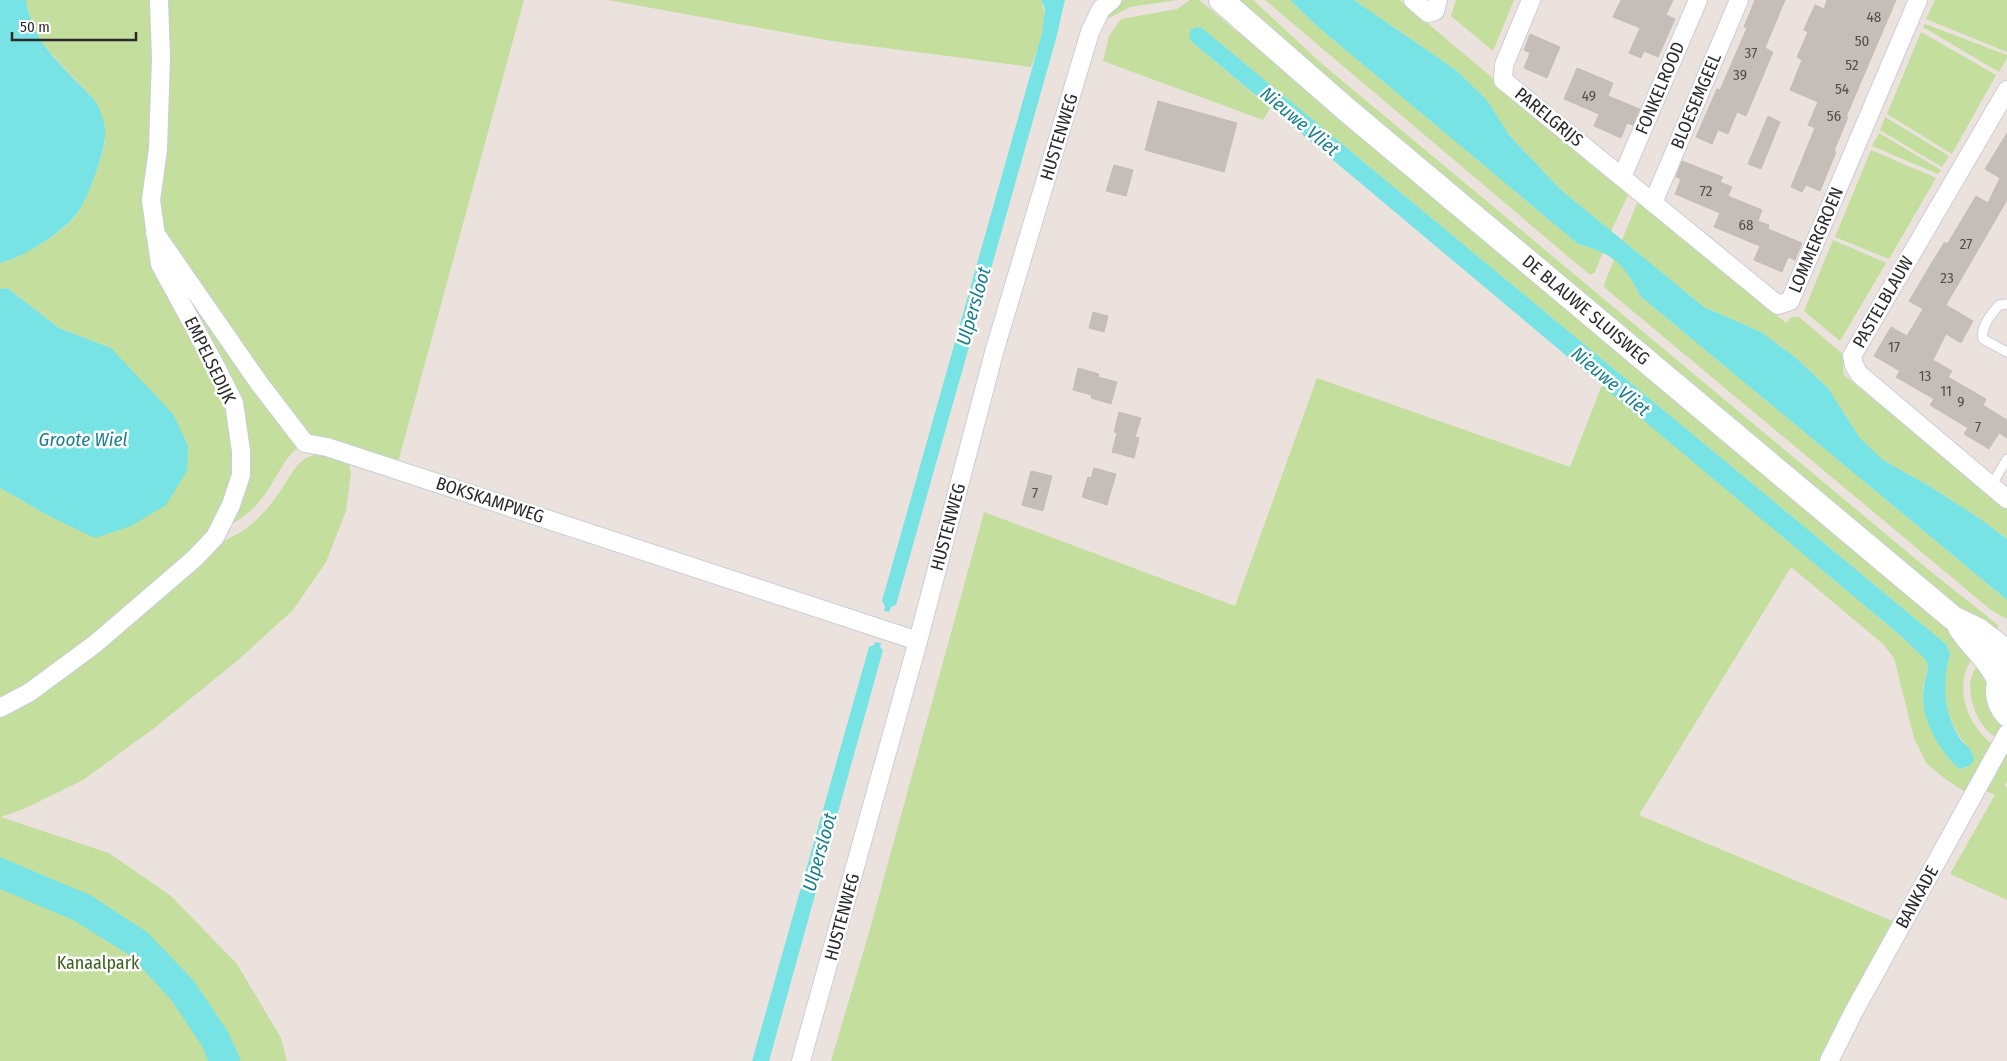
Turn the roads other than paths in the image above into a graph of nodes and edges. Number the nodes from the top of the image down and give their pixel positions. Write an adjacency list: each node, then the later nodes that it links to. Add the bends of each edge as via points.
1 (159, 0): 14 (street, EMPELSEDIJK, via 158,149 151,200)
2 (1112, 0): 21 (street, HUSTENWEG, via 1101,9 1087,41 995,349)
3 (1221, 0): 20 (main road, DE BLAUWE SLUISWEG, via 1347,110)
4 (1413, 0): 9 (street, via 1428,12)
5 (1531, 0): 11 (street, PARELGRIJS, via 1504,65 1503,80)
6 (1698, 0): 11 (street, FONKELROOD)
7 (1739, 0): 13 (street, BLOESEMGEEL)
8 (1918, 0): 13 (street, LOMMERGROEN, via 1790,301 1778,305)
9 (1436, 5)
10 (2007, 90): 18 (street, PASTELBLAUW, via 1852,356 1859,374)
11 (1622, 177): 12 (street, PARELGRIJS)
12 (1638, 190): 13 (street, LOMMERGROEN)
13 (1653, 203)
14 (156, 234): 21 (street, BOKSKAMPWEG, via 258,383 305,443 336,450); 24 (street, EMPELSEDIJK, via 160,264 234,403 241,475 215,537 194,559 95,644 30,692)
15 (2007, 304): 16 (lane, via 1999,305 1982,335)
16 (2007, 352)
17 (2007, 459): 18 (lane)
18 (1992, 486): 19 (street, PASTELBLAUW)
19 (2007, 499)
20 (1953, 618): 22 (main road, DE BLAUWE SLUISWEG, via 1978,630); 23 (main road, DE BLAUWE SLUISWEG, via 1968,640)
21 (918, 641): 27 (street, HUSTENWEG)
22 (2007, 652)
23 (2003, 674): 25 (main road, via 1998,697)
24 (0, 708)
25 (2007, 714)
26 (2007, 734): 28 (street, BANKADE)
27 (801, 1061)
28 (1829, 1061)

